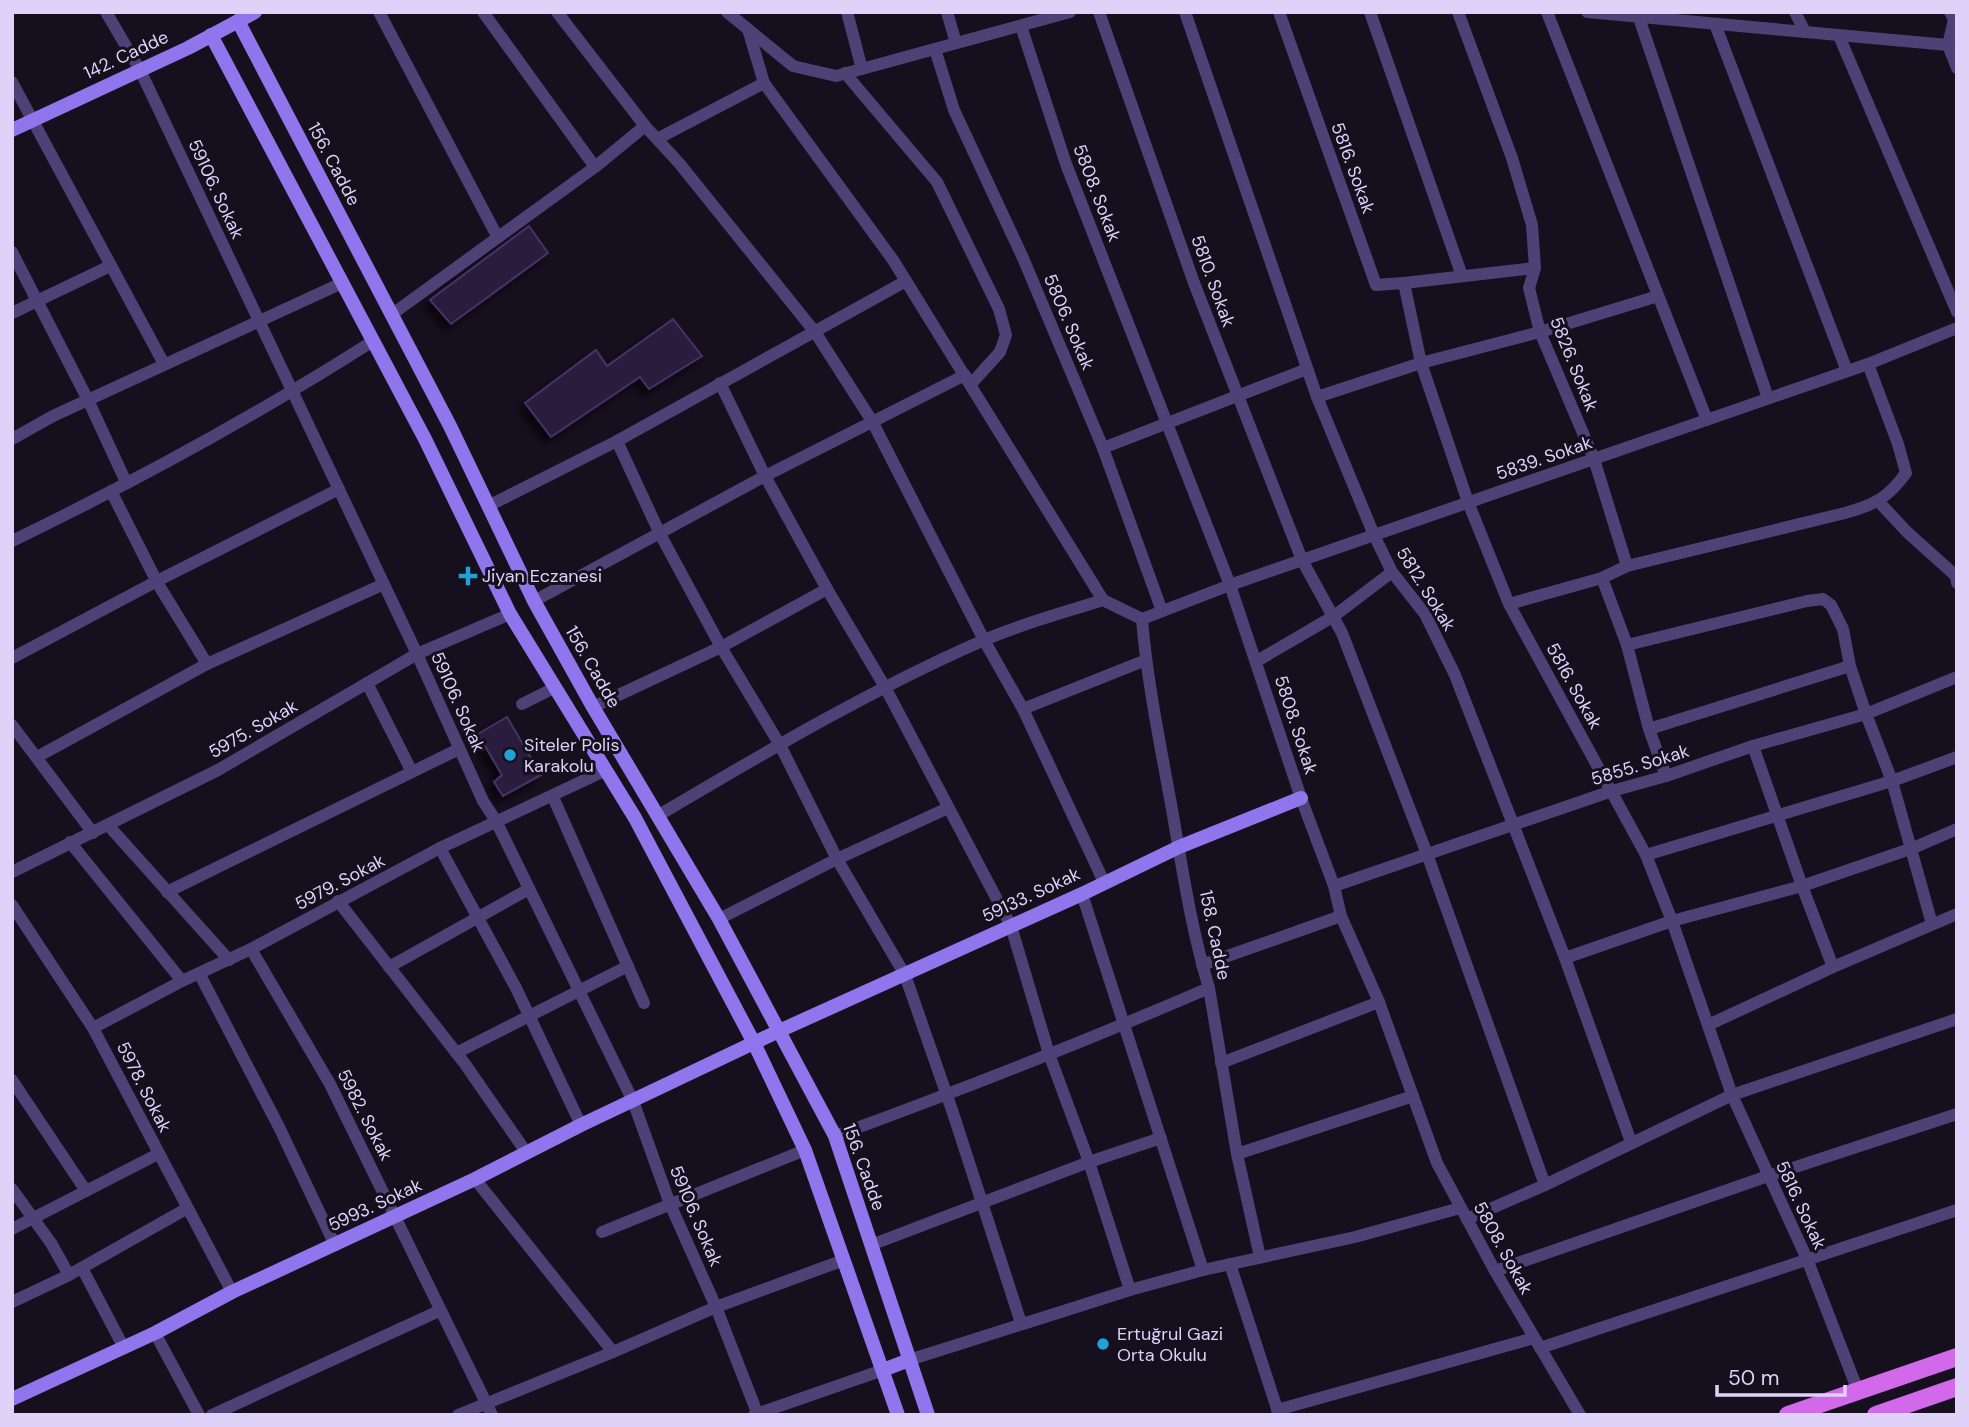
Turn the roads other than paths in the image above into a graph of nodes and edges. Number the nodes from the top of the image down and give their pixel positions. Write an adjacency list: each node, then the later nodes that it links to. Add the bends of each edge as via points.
1 (106, 12): 33 (street, 59106. Sokak)
2 (255, 12): 21 (street, 142. Cadde)
3 (380, 12): 42 (street)
4 (483, 12): 41 (street)
5 (557, 12): 38 (street)
6 (727, 12): 24 (street)
7 (847, 12): 32 (street)
8 (947, 12): 28 (street)
9 (1070, 12): 20 (street)
10 (1099, 12): 68 (street, 5810. Sokak)
11 (1185, 12): 63 (street, 5812. Sokak)
12 (1279, 12): 49 (street, 5816. Sokak, via 1376,285)
13 (1370, 12): 46 (street)
14 (1458, 12): 45 (street, 5826. Sokak, via 1532,225)
15 (1547, 12): 50 (street)
16 (1587, 12): 19 (street)
17 (1795, 12): 25 (street)
18 (1950, 12): 29 (street, via 1954,19)
19 (1638, 14): 22 (street); 70 (street)
20 (1038, 16): 23 (street)
21 (237, 22): 26 (street, 142. Cadde); 54 (street, 156. Cadde)
22 (1715, 24): 25 (street); 64 (street)
23 (1021, 26): 28 (street); 74 (street, 5808. Sokak, via 1066,164)
24 (748, 29): 34 (street, via 793,66); 36 (street)
25 (1805, 32): 27 (street)
26 (211, 35): 33 (street, 142. Cadde); 48 (street)
27 (1839, 36): 29 (street); 52 (street)
28 (956, 43): 30 (street)
29 (1952, 43): 31 (street)
30 (935, 49): 32 (street); 77 (street, 5806. Sokak, via 954,110)
31 (1957, 68)
32 (862, 69): 34 (street)
33 (140, 70): 37 (street, 142. Cadde); 55 (street, 59106. Sokak)
34 (845, 73): 65 (street, via 937,182 999,309 1006,335 1000,352)
35 (12, 82): 37 (street)
36 (764, 83): 40 (street); 47 (street)
37 (32, 121): 39 (street, 142. Cadde); 44 (street)
38 (645, 126): 40 (street); 41 (street)
39 (12, 130)
40 (657, 139): 57 (street)
41 (595, 167): 42 (street)
42 (496, 236): 54 (street)
43 (12, 252): 51 (street)
44 (110, 266): 51 (street); 61 (street)
45 (1535, 268): 46 (street); 58 (street, 5826. Sokak, via 1529,288)
46 (1462, 276): 49 (street)
47 (906, 281): 57 (street); 65 (street)
48 (342, 283): 55 (street); 59 (street)
49 (1404, 283): 60 (street, 5816. Sokak)
50 (1658, 296): 58 (street); 72 (street)
51 (37, 301): 53 (street); 71 (street)
52 (1957, 312)
53 (12, 313)
54 (391, 315): 85 (street, 156. Cadde)
55 (260, 322): 61 (street); 67 (street, 59106. Sokak)
56 (1957, 328): 62 (street, 5839. Sokak)
57 (814, 332): 66 (street); 73 (street)
58 (1540, 332): 60 (street); 78 (street, 5826. Sokak)
59 (373, 341): 67 (street); 102 (street)
60 (1421, 363): 69 (street); 83 (street, 5816. Sokak)
61 (164, 364): 71 (street)
62 (1868, 364): 64 (street, 5839. Sokak); 84 (street, via 1906,473)
63 (1307, 369): 68 (street); 69 (street, 5812. Sokak)
64 (1847, 371): 70 (street, 5839. Sokak)
65 (968, 379): 73 (street); 98 (street)
66 (720, 383): 76 (street); 79 (street)
67 (293, 392): 80 (street); 81 (street, 59106. Sokak)
68 (1238, 396): 74 (street); 89 (street, 5810. Sokak)
69 (1317, 397): 87 (street, 5812. Sokak)
70 (1768, 398): 72 (street, 5839. Sokak)
71 (88, 400): 75 (street); 80 (street)
72 (1707, 420): 78 (street, 5839. Sokak)
73 (872, 421): 79 (street); 105 (street)
74 (1167, 424): 77 (street); 96 (street, 5808. Sokak)
75 (14, 434)
76 (617, 442): 85 (street); 86 (street)
77 (1103, 448): 101 (street, 5806. Sokak)
78 (1594, 459): 83 (street, 5839. Sokak); 90 (street, 5826. Sokak)
79 (765, 476): 86 (street); 97 (street)
80 (127, 482): 82 (street)
81 (339, 489): 93 (street); 95 (street, 59106. Sokak)
82 (111, 491): 88 (street); 93 (street)
83 (1468, 502): 87 (street, 5839. Sokak); 100 (street, 5816. Sokak)
84 (1879, 502): 90 (street); 94 (street, via 1956,576)
85 (488, 506): 99 (street, 156. Cadde)
86 (660, 534): 99 (street); 107 (street)
87 (1374, 535): 89 (street, 5839. Sokak); 91 (street, 5812. Sokak)
88 (12, 541)
89 (1301, 560): 96 (street, 5839. Sokak); 103 (street, 5810. Sokak)
90 (1628, 566): 92 (street)
91 (1392, 572): 103 (street); 141 (street, 5812. Sokak, via 1425,614 1455,675)
92 (1602, 578): 100 (street); 106 (street)
93 (157, 581): 109 (street); 112 (street)
94 (1957, 583)
95 (384, 584): 108 (street, 59106. Sokak); 112 (street)
96 (1230, 585): 101 (street, 5839. Sokak); 111 (street, 5808. Sokak)
97 (827, 589): 107 (street); 116 (street)
98 (1102, 600): 104 (street); 105 (street)
99 (534, 601): 119 (street, 156. Cadde)
100 (1509, 604): 133 (street, 5816. Sokak)
101 (1162, 611): 104 (street, 5839. Sokak)
102 (510, 614): 108 (street, 5975. Sokak); 117 (street)
103 (1334, 616): 111 (street); 148 (street, 5810. Sokak)
104 (1142, 619): 110 (street, 158. Cadde)
105 (984, 640): 116 (street); 120 (street)
106 (1627, 645): 113 (street, via 1823,599 1843,629); 123 (street)
107 (721, 647): 119 (street); 124 (street)
108 (417, 654): 115 (street, 5975. Sokak); 126 (street, 59106. Sokak)
109 (12, 657)
110 (1146, 660): 120 (street); 145 (street, 158. Cadde)
111 (1257, 661): 135 (street, 5808. Sokak)
112 (207, 664): 127 (street)
113 (1850, 666): 121 (street); 123 (street)
114 (1957, 677): 121 (street, 5855. Sokak)
115 (367, 683): 129 (street); 140 (street, 5975. Sokak, via 218,770)
116 (885, 687): 124 (street); 136 (street)
117 (554, 688): 118 (street); 130 (street)
118 (522, 704)
119 (593, 707): 137 (street, 156. Cadde)
120 (1023, 709): 152 (street)
121 (1866, 714): 125 (street, 5855. Sokak); 132 (street)
122 (12, 725): 127 (street)
123 (1649, 729): 131 (street)
124 (780, 745): 137 (street); 150 (street)
125 (1753, 746): 131 (street, 5855. Sokak); 138 (street)
126 (459, 749): 129 (street); 139 (street, 59106. Sokak)
127 (37, 757): 143 (street)
128 (1957, 757): 132 (street)
129 (412, 772): 156 (street)
130 (604, 772): 134 (street, 5979. Sokak); 187 (street, via 635,818)
131 (1666, 776): 133 (street, 5855. Sokak)
132 (1892, 781): 138 (street); 147 (street)
133 (1612, 791): 141 (street, 5855. Sokak); 149 (street, 5816. Sokak)
134 (553, 797): 139 (street, 5979. Sokak); 171 (street)
135 (1301, 798): 145 (street, 59133. Sokak); 153 (street, 5808. Sokak)
136 (948, 808): 150 (street); 166 (street)
137 (659, 815): 163 (street, 156. Cadde)
138 (1778, 816): 149 (street); 154 (street)
139 (496, 821): 146 (street, 5979. Sokak); 155 (street, 59106. Sokak)
140 (108, 825): 143 (street, 5975. Sokak); 156 (street)
141 (1515, 825): 148 (street, 5855. Sokak); 168 (street, 5812. Sokak)
142 (1957, 830): 147 (street)
143 (93, 833): 144 (street, 5975. Sokak)
144 (70, 842): 151 (street, 5975. Sokak); 176 (street)
145 (1179, 847): 152 (street, 59133. Sokak); 170 (street, 158. Cadde)
146 (440, 848): 158 (street, 5979. Sokak); 161 (street)
147 (1913, 848): 154 (street); 165 (street)
148 (1427, 854): 153 (street, 5855. Sokak); 208 (street)
149 (1646, 855): 164 (street, 5816. Sokak)
150 (837, 859): 163 (street); 175 (street)
151 (13, 870)
152 (1104, 882): 157 (street, 59133. Sokak)
153 (1334, 886): 162 (street, 5808. Sokak)
154 (1802, 886): 164 (street); 173 (street)
155 (529, 889): 161 (street); 178 (street, 59106. Sokak)
156 (167, 892): 169 (street)
157 (1082, 894): 166 (street, 59133. Sokak); 183 (street)
158 (338, 901): 167 (street, 5979. Sokak); 172 (street)
159 (12, 905): 185 (street, 5978. Sokak)
160 (1957, 915): 165 (street)
161 (477, 916): 172 (street); 181 (street)
162 (1341, 916): 170 (street); 179 (street, 5808. Sokak)
163 (719, 919): 186 (street, 156. Cadde)
164 (1672, 921): 168 (street); 184 (street, 5816. Sokak)
165 (1932, 924): 173 (street)
166 (1011, 926): 175 (street, 59133. Sokak); 189 (street)
167 (251, 949): 169 (street, 5979. Sokak); 216 (street, 5982. Sokak, via 330,1084)
168 (1565, 958): 200 (street, 5812. Sokak)
169 (229, 960): 174 (street, 5979. Sokak)
170 (1202, 965): 177 (street, 158. Cadde)
171 (628, 966): 178 (street); 180 (street)
172 (389, 967): 188 (street)
173 (1833, 967): 184 (street)
174 (199, 974): 176 (street, 5979. Sokak); 220 (street)
175 (905, 975): 186 (street, 59133. Sokak); 193 (street)
176 (182, 981): 185 (street, 5979. Sokak)
177 (1209, 988): 183 (street); 190 (street, 158. Cadde)
178 (578, 990): 181 (street); 195 (street, 59106. Sokak)
179 (1379, 1002): 190 (street); 194 (street, 5808. Sokak)
180 (644, 1003)
181 (530, 1016): 188 (street); 197 (street)
182 (1957, 1019): 192 (street)
183 (1123, 1025): 189 (street); 199 (street)
184 (1708, 1025): 192 (street, 5816. Sokak)
185 (93, 1028): 203 (street, 5978. Sokak)
186 (779, 1031): 187 (street, 59133. Sokak); 198 (street, 156. Cadde)
187 (754, 1042): 195 (street, 5993. Sokak); 201 (street)
188 (456, 1053): 202 (street)
189 (1049, 1054): 193 (street); 205 (street)
190 (1221, 1063): 204 (street, 158. Cadde)
191 (12, 1080): 210 (street)
192 (1732, 1095): 200 (street); 206 (street, 5816. Sokak)
193 (946, 1096): 198 (street); 212 (street)
194 (1413, 1096): 204 (street); 215 (street, 5808. Sokak, via 1437,1163)
195 (633, 1101): 197 (street, 5993. Sokak); 211 (street, 59106. Sokak)
196 (1957, 1114): 206 (street)
197 (581, 1125): 202 (street, 5993. Sokak)
198 (835, 1136): 221 (street, 156. Cadde)
199 (1161, 1138): 205 (street); 227 (street)
200 (1631, 1142): 208 (street)
201 (805, 1150): 211 (street); 224 (street)
202 (526, 1152): 207 (street, 5993. Sokak)
203 (158, 1154): 210 (street); 213 (street, 5978. Sokak)
204 (1237, 1154): 222 (street, 158. Cadde)
205 (1089, 1162): 212 (street); 230 (street)
206 (1768, 1176): 223 (street, 5816. Sokak); 228 (street)
207 (475, 1179): 216 (street, 5993. Sokak); 239 (street)
208 (1545, 1185): 215 (street)
209 (12, 1189): 217 (street)
210 (86, 1191): 217 (street)
211 (670, 1204): 219 (street); 233 (street, 59106. Sokak)
212 (981, 1204): 221 (street); 235 (street)
213 (186, 1209): 226 (street); 231 (street, 5978. Sokak)
214 (1957, 1210): 223 (street)
215 (1463, 1213): 222 (street); 228 (street, 5808. Sokak)
216 (396, 1215): 220 (street, 5993. Sokak); 234 (street, 5982. Sokak)
217 (34, 1217): 218 (street); 229 (street)
218 (12, 1228)
219 (601, 1232)
220 (335, 1245): 231 (street, 5993. Sokak)
221 (871, 1245): 241 (street, 156. Cadde)
222 (1260, 1257): 225 (street)
223 (1807, 1259): 237 (street); 244 (street, 5816. Sokak)
224 (844, 1260): 233 (street); 242 (street)
225 (1230, 1264): 227 (street); 247 (street)
226 (82, 1268): 229 (street); 238 (street)
227 (1203, 1270): 230 (street)
228 (1495, 1271): 237 (street, 5808. Sokak)
229 (69, 1275): 232 (street)
230 (1130, 1290): 235 (street)
231 (232, 1293): 236 (street, 5993. Sokak)
232 (12, 1302)
233 (716, 1307): 239 (street); 248 (street, 59106. Sokak)
234 (439, 1311): 246 (street, 5982. Sokak); 250 (street)
235 (1021, 1323): 241 (street)
236 (155, 1333): 238 (street, 5993. Sokak); 249 (street)
237 (1537, 1343): 247 (street); 254 (street, 5808. Sokak)
238 (124, 1348): 245 (street, 5993. Sokak)
239 (614, 1352): 246 (street)
240 (1957, 1357): 244 (main road)
241 (909, 1360): 242 (street); 253 (street, 156. Cadde)
242 (883, 1370): 248 (street); 252 (street)
243 (1957, 1387): 256 (main road)
244 (1858, 1391): 255 (main road)
245 (12, 1399)
246 (490, 1409): 251 (street)
247 (1278, 1412)
248 (756, 1414)
249 (199, 1415)
250 (212, 1415)
251 (458, 1415)
252 (898, 1415)
253 (928, 1415)
254 (1580, 1415)
255 (1788, 1415)
256 (1876, 1415)

